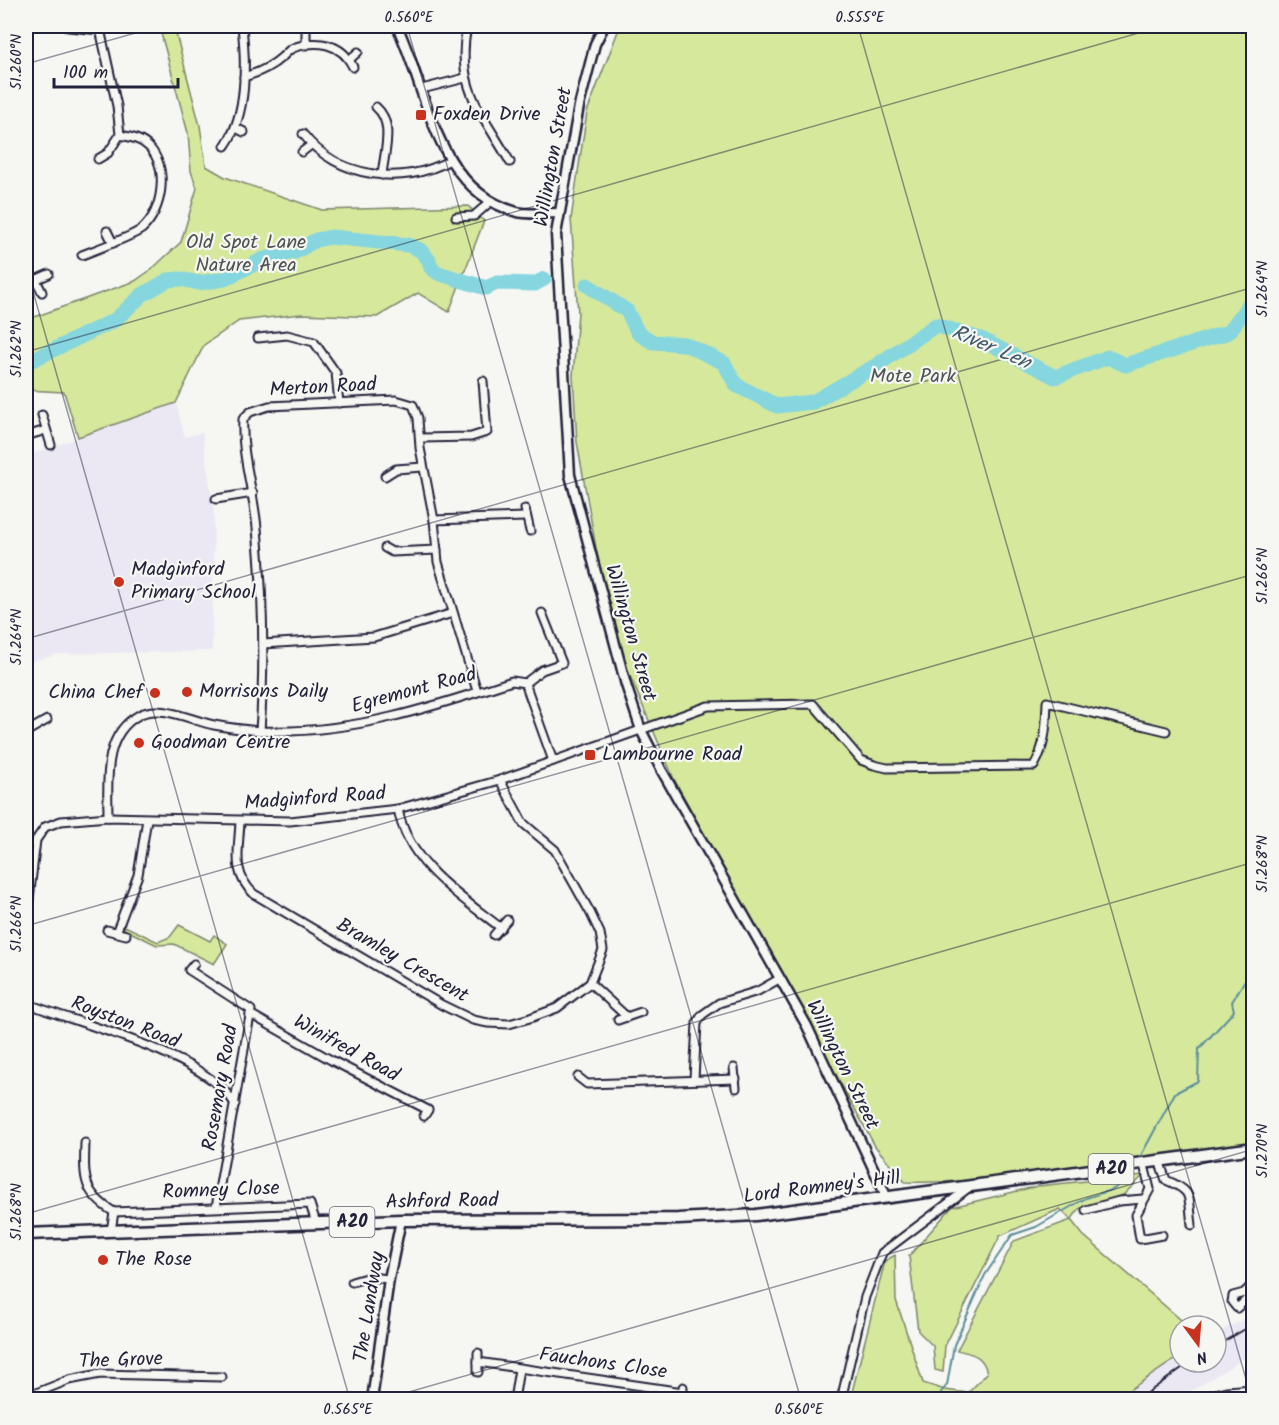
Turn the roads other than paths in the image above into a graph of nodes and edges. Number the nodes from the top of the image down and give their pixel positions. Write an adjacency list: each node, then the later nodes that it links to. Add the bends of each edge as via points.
1 (68, 26): 8 (street)
2 (113, 26): 8 (street)
3 (242, 26): 11 (street)
4 (306, 26): 9 (street)
5 (398, 26): 13 (street)
6 (467, 26): 12 (street, via 463,49)
7 (604, 26): 29 (street, Willington Street, via 586,75)
8 (100, 29): 20 (street)
9 (306, 45): 10 (street, via 335,46 351,64); 11 (street, via 291,49 265,69)
10 (358, 51)
11 (244, 77): 17 (street)
12 (465, 78): 13 (street); 26 (street, via 471,96)
13 (422, 89): 25 (street)
14 (376, 106): 16 (street)
15 (376, 123): 16 (street)
16 (386, 123): 27 (street)
17 (236, 128): 18 (street); 22 (street)
18 (244, 132)
19 (303, 134): 21 (street)
20 (120, 135): 24 (street, via 108,153); 32 (street, via 139,139 150,148 162,179 157,206 142,229)
21 (311, 145): 23 (street); 27 (street, via 353,170)
22 (225, 146)
23 (302, 152)
24 (98, 159)
25 (450, 160): 27 (street, via 430,171); 28 (street, via 471,188)
26 (510, 162)
27 (382, 175)
28 (490, 202): 29 (street, via 519,213); 30 (street, via 474,216)
29 (558, 213): 61 (street, Willington Street, via 570,475 613,643)
30 (456, 217)
31 (107, 231): 32 (street)
32 (113, 243): 33 (street)
33 (82, 255)
34 (49, 274): 35 (street)
35 (36, 280): 36 (street); 37 (street)
36 (26, 284)
37 (42, 292)
38 (258, 338): 40 (street, via 287,336 314,342 336,373)
39 (483, 381): 44 (street, via 487,432 471,437)
40 (339, 403): 44 (street, Merton Road, via 404,401 413,405); 48 (street, Merton Road, via 269,406 250,411 243,419 242,437)
41 (42, 415): 42 (street)
42 (46, 430): 43 (street); 45 (street)
43 (26, 436)
44 (420, 438): 46 (street, Merton Road)
45 (51, 445)
46 (423, 467): 47 (street, via 396,469); 50 (street, Merton Road)
47 (385, 476)
48 (253, 493): 49 (street); 56 (street, Merton Road)
49 (216, 499)
50 (434, 520): 51 (street, via 525,513); 53 (street, Merton Road)
51 (530, 531)
52 (385, 548): 53 (street, via 392,552)
53 (437, 550): 54 (street, Merton Road)
54 (453, 613): 56 (street, via 374,637); 58 (street, Merton Road)
55 (542, 613): 57 (street, via 562,663)
56 (263, 644): 60 (street, Merton Road)
57 (525, 682): 58 (street, Egremont Road, via 512,681); 64 (street)
58 (477, 691): 60 (street, Egremont Road, via 360,725)
59 (47, 720): 63 (street)
60 (260, 730): 67 (street, Egremont Road, via 212,725 170,713 141,713 124,727 111,749)
61 (641, 730): 62 (street, Madginford Road, via 708,706 813,704 861,760 887,768 1034,766 1046,738 1047,702); 64 (street, Madginford Road); 78 (street, Willington Street)
62 (1166, 731)
63 (26, 732)
64 (553, 761): 65 (street, Madginford Road)
65 (500, 780): 66 (street, Madginford Road); 79 (street, via 523,823 555,850 600,933 603,950)
66 (398, 809): 69 (street, Madginford Road, via 301,820); 72 (street, via 401,825 413,847 434,873)
67 (108, 817): 68 (street, Madginford Road); 71 (street, Madginford Road, via 61,821 45,827 36,840)
68 (147, 819): 69 (street, Madginford Road); 74 (street, via 138,875)
69 (240, 821): 79 (street, Bramley Crescent, via 238,869 242,883 254,894 473,1020 509,1024 530,1018 557,1008)
70 (507, 920): 72 (street)
71 (26, 925)
72 (501, 928): 76 (street)
73 (107, 930): 74 (street)
74 (116, 933): 75 (street)
75 (126, 935)
76 (494, 935)
77 (194, 964): 81 (street, Winifred Road, via 189,970)
78 (779, 979): 87 (street, via 758,991 719,1003 702,1015 697,1023); 97 (street, Willington Street, via 811,1034)
79 (590, 983): 83 (street)
80 (26, 1003): 90 (street, Royston Road, via 167,1054 229,1093)
81 (251, 1012): 90 (street, Rosemary Road); 91 (street, Winifred Road)
82 (641, 1012): 83 (street)
83 (627, 1017): 84 (street)
84 (618, 1020)
85 (734, 1068): 88 (street)
86 (578, 1077): 87 (street, via 587,1084)
87 (694, 1079): 88 (street)
88 (735, 1079): 89 (street)
89 (736, 1088)
90 (235, 1104): 99 (street, Rosemary Road)
91 (426, 1113)
92 (85, 1143): 101 (street, via 82,1156 87,1189 97,1203)
93 (1254, 1148): 94 (main road, A20)
94 (1160, 1162): 95 (main road, A20); 105 (street, via 1166,1180 1186,1191)
95 (1144, 1165): 96 (main road, A20); 98 (street, via 1150,1189)
96 (969, 1187): 97 (main road, Lord Romney's Hill / A20); 123 (street, via 882,1253 866,1297)
97 (887, 1198): 102 (main road, Lord Romney's Hill / A20, via 756,1215)
98 (1143, 1199): 100 (street, via 1119,1200); 108 (street, via 1136,1215 1140,1239)
99 (216, 1207): 101 (street, Romney Close); 104 (street, Romney Close, via 310,1204)
100 (1086, 1210)
101 (114, 1212): 106 (street)
102 (678, 1219): 103 (main road, Ashford Road / A20)
103 (401, 1220): 104 (main road, Ashford Road / A20); 109 (street, The Landway)
104 (316, 1223): 106 (main road, Ashford Road / A20)
105 (1192, 1225)
106 (111, 1231): 107 (main road, Ashford Road / A20)
107 (26, 1234)
108 (1162, 1235)
109 (389, 1279): 110 (street, via 369,1277); 121 (street, The Landway)
110 (352, 1282)
111 (1254, 1282): 112 (street, via 1244,1293 1233,1296 1232,1302 1237,1308)
112 (1254, 1293)
113 (478, 1353): 114 (street)
114 (478, 1362): 115 (street, Fauchons Close); 116 (street)
115 (519, 1370): 119 (street, Fauchons Close); 122 (street, Fauchons Close)
116 (478, 1372)
117 (222, 1377): 120 (street, The Grove, via 100,1374 69,1380)
118 (1254, 1389): 124 (street, via 1226,1391)
119 (683, 1392)
120 (26, 1397)
121 (372, 1400)
122 (514, 1400)
123 (841, 1400)
124 (1193, 1400)

